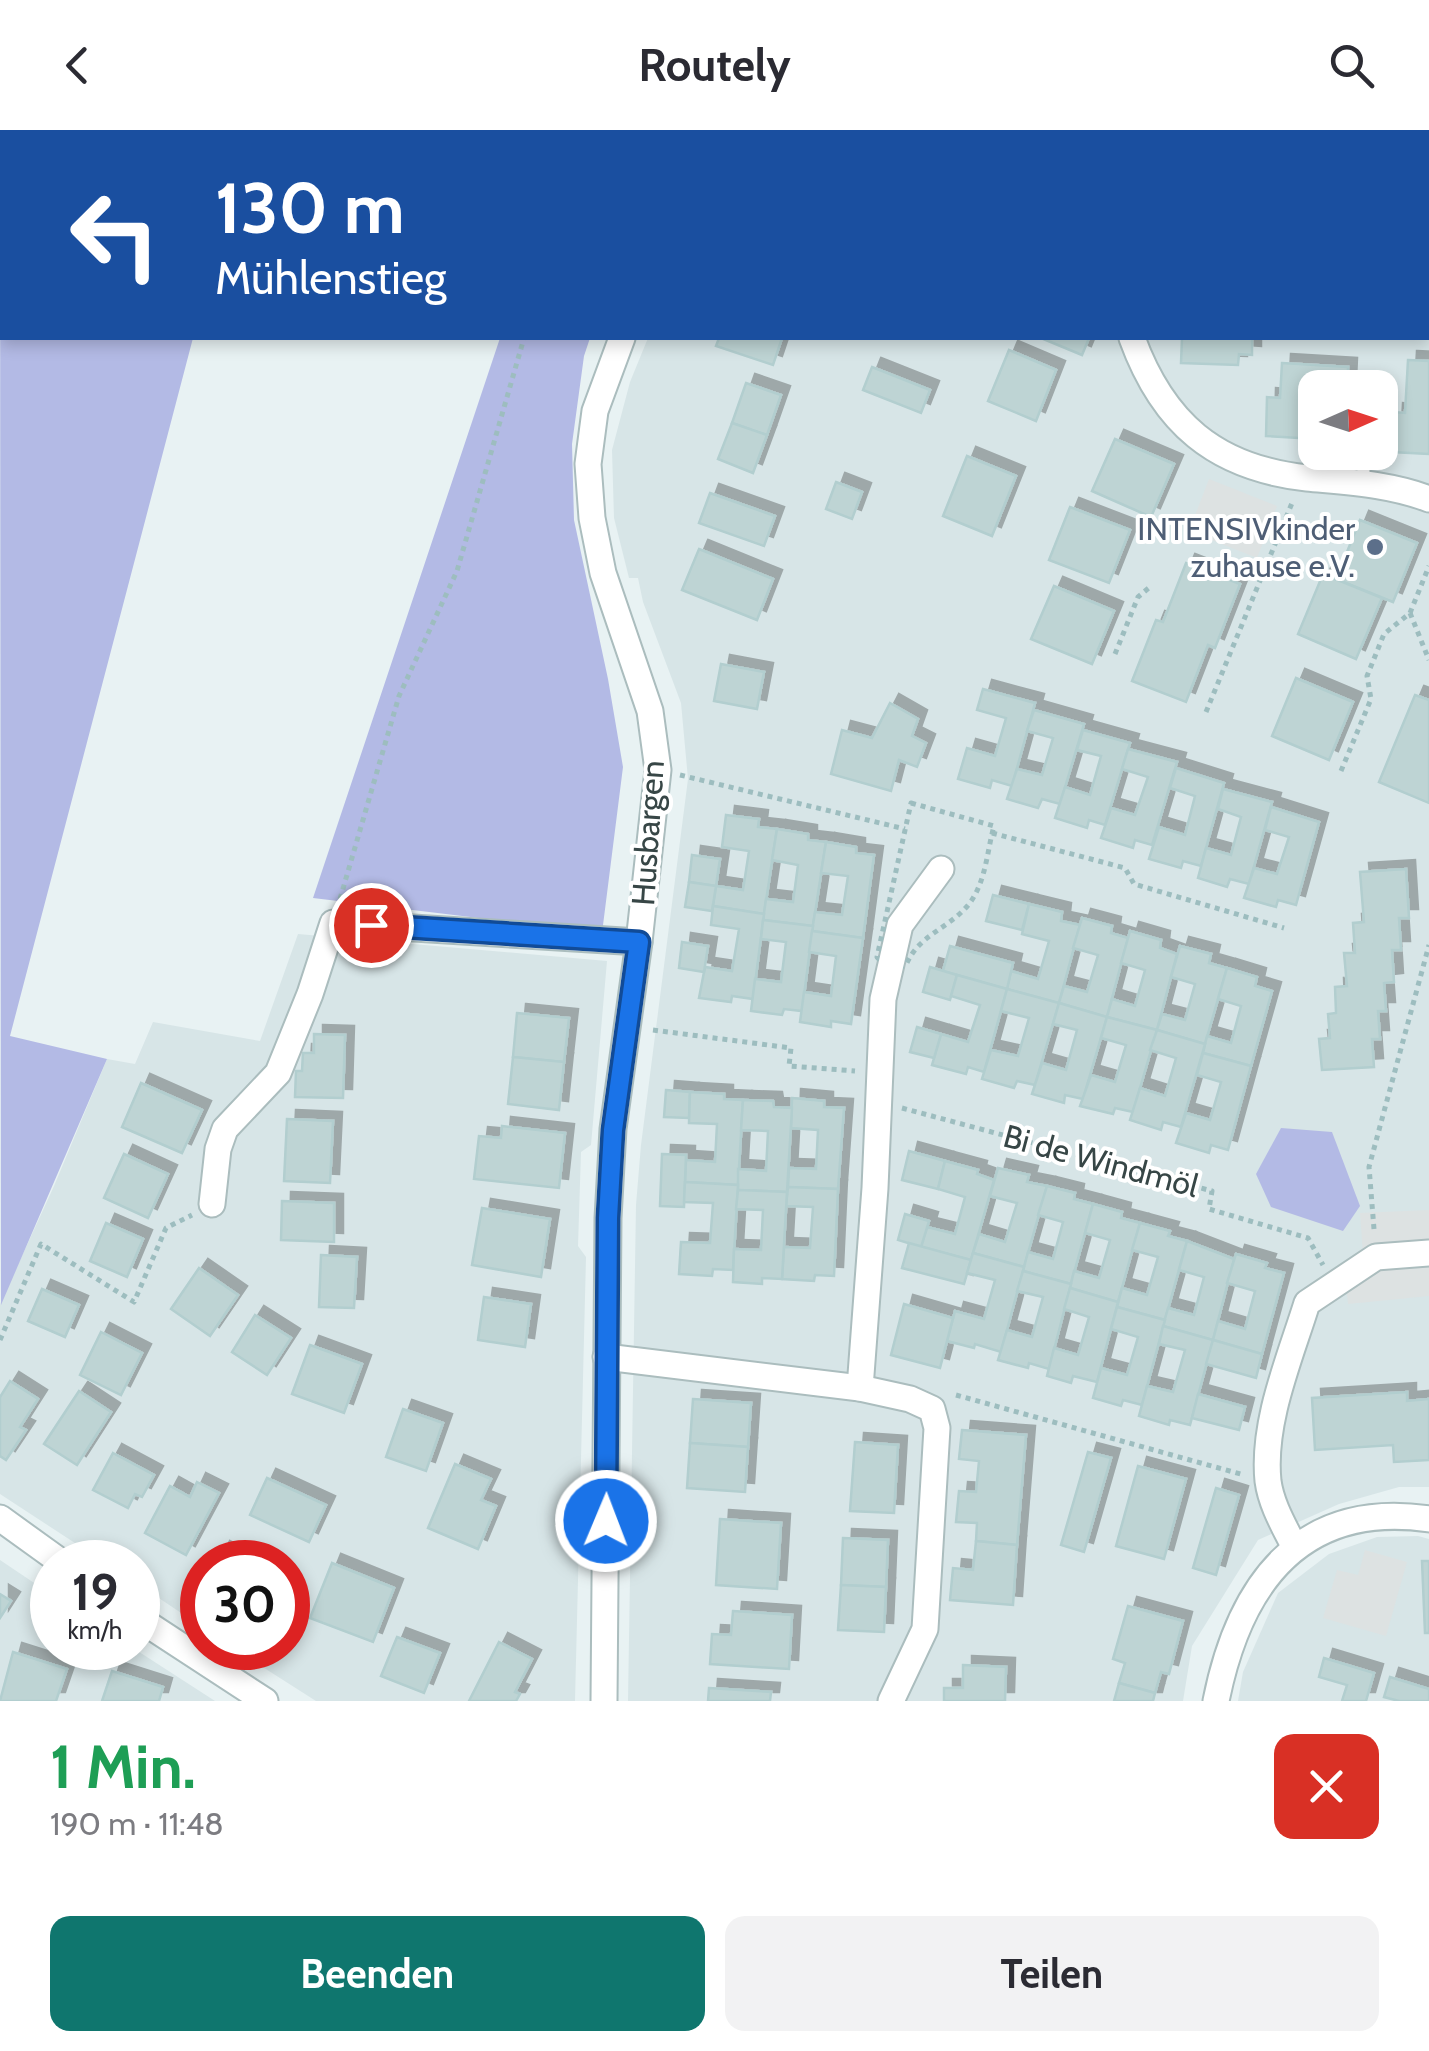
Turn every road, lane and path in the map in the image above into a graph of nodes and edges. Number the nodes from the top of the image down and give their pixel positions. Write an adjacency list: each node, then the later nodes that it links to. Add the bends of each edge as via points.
1 (523, 340): 18 (path, via 457,571 399,696)
2 (621, 340): 14 (street, Husbargen, via 595,411 588,464 592,518 603,573 650,711)
3 (1133, 340): 5 (street, via 1146,376 1174,416 1210,447 1253,468)
4 (1363, 470): 6 (lane)
5 (1302, 478): 6 (street); 13 (path)
6 (1363, 483): 7 (street)
7 (1429, 500)
8 (1429, 566): 10 (path)
9 (1151, 586): 11 (path, via 1138,597)
10 (1410, 613): 12 (path); 15 (path, via 1384,634 1366,676 1371,699)
11 (1115, 654)
12 (1429, 660)
13 (1206, 712)
14 (658, 770): 16 (path, via 905,829 910,803 994,826); 20 (street, Husbargen)
15 (1341, 772)
16 (992, 833): 19 (path, via 1125,868 1134,884); 22 (path, via 970,903 913,948 906,965)
17 (941, 870): 22 (street, via 900,925)
18 (333, 923): 20 (street); 26 (street, via 278,1074 225,1129)
19 (1284, 928)
20 (639, 942): 23 (street, Husbargen)
21 (1429, 946): 28 (path, via 1369,1167)
22 (889, 971): 24 (street)
23 (626, 1026): 24 (path, via 792,1048 788,1066); 31 (street, Husbargen, via 613,1130)
24 (880, 1073): 25 (street)
25 (879, 1102): 29 (path, Bi de Windmöl, via 1212,1191 1209,1209 1308,1238); 32 (street)
26 (212, 1204): 30 (path, via 166,1228 134,1302 41,1244)
27 (1429, 1254): 28 (street)
28 (1376, 1258): 29 (street)
29 (1334, 1284): 34 (street, via 1307,1303 1268,1445)
30 (0, 1340)
31 (606, 1357): 32 (street); 41 (street, Husbargen)
32 (860, 1388): 33 (street)
33 (932, 1409): 34 (path, via 954,1395); 42 (street, via 938,1428 925,1628)
34 (1268, 1482): 38 (street)
35 (0, 1518): 37 (street)
36 (1429, 1519): 38 (street, via 1367,1518)
37 (30, 1540)
38 (1294, 1546): 43 (street, via 1249,1602)
39 (160, 1632): 40 (street)
40 (265, 1701)
41 (604, 1701)
42 (892, 1701)
43 (1216, 1701)

